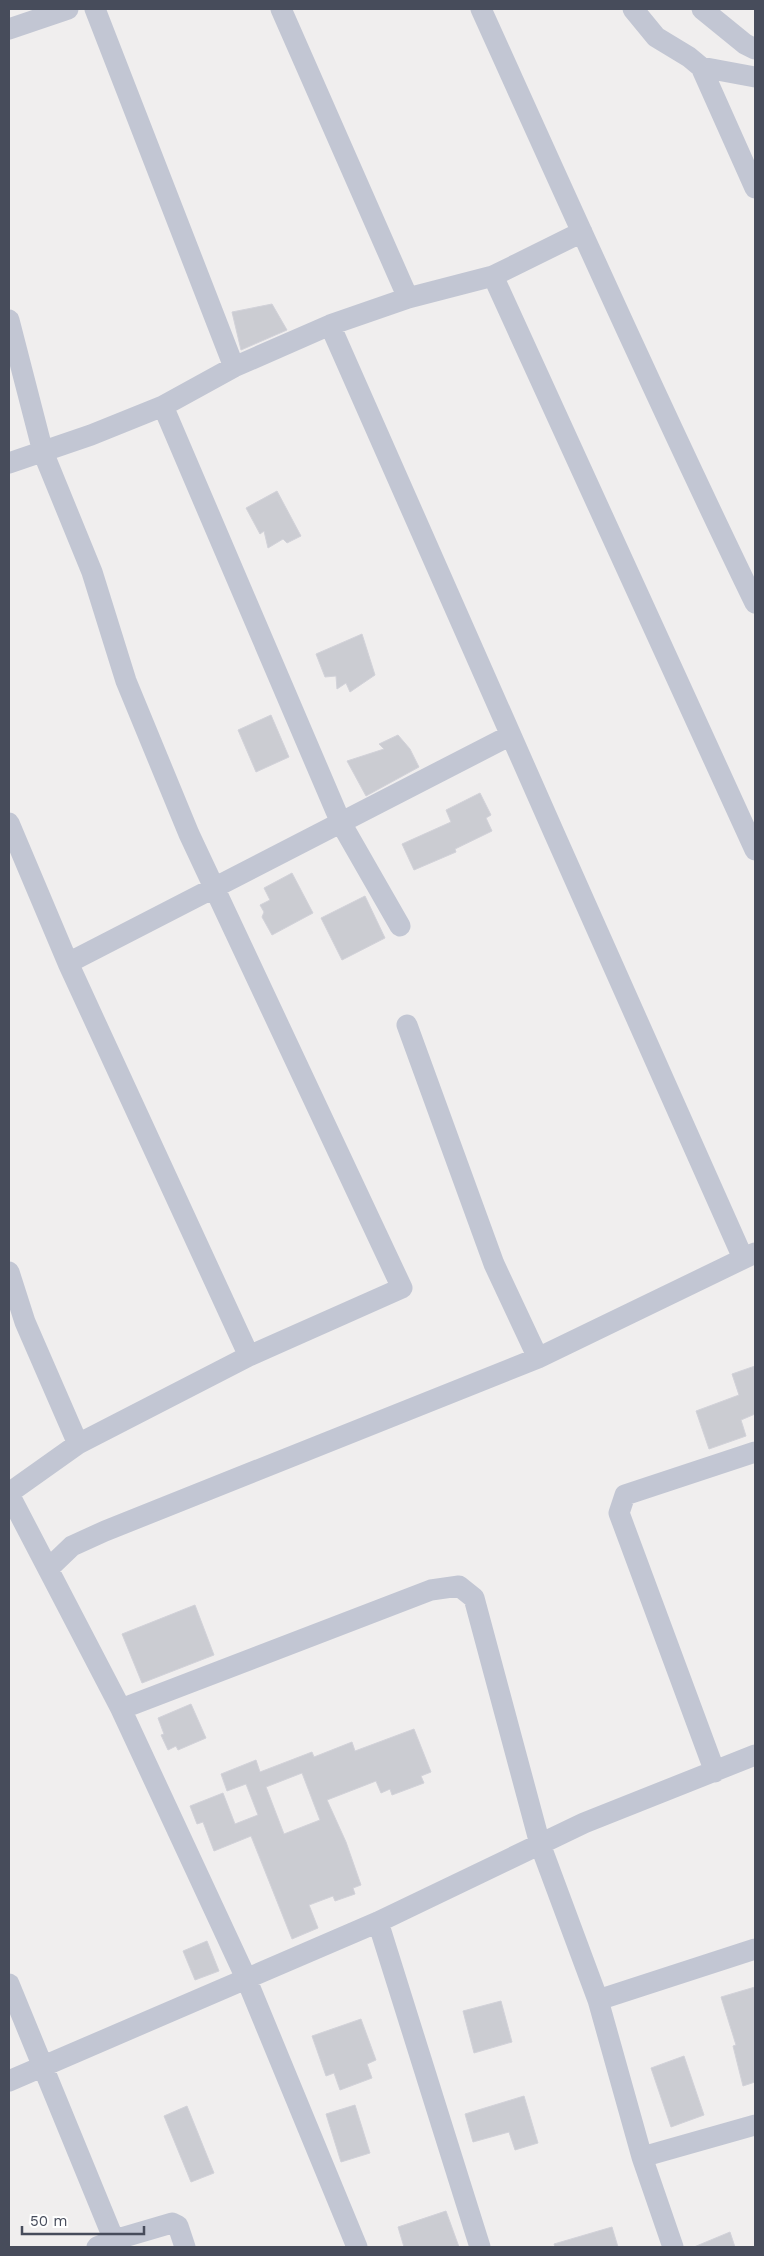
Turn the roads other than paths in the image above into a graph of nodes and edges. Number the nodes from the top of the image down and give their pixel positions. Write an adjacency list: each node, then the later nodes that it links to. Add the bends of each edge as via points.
1 (68, 9): 7 (street)
2 (95, 9): 17 (street)
3 (281, 9): 14 (street)
4 (482, 9): 12 (street)
5 (633, 9): 9 (street, via 656,37)
6 (702, 9): 8 (street)
7 (9, 30)
8 (755, 49)
9 (701, 68): 10 (street); 11 (street)
10 (755, 77)
11 (755, 188)
12 (582, 232): 13 (street); 21 (street)
13 (493, 276): 14 (street); 25 (street)
14 (408, 298): 16 (street)
15 (9, 320): 19 (street)
16 (330, 325): 17 (street); 22 (street)
17 (234, 367): 18 (street)
18 (163, 406): 19 (street); 24 (street)
19 (43, 452): 20 (street); 26 (street, via 92,572 126,681)
20 (9, 463)
21 (755, 602)
22 (509, 736): 24 (street); 30 (street)
23 (9, 823): 28 (street)
24 (341, 823): 26 (street); 27 (street)
25 (755, 850)
26 (213, 887): 28 (street); 32 (street, via 402,1288)
27 (400, 926)
28 (68, 962): 32 (street)
29 (407, 1025): 33 (street, via 494,1264)
30 (749, 1255): 33 (street)
31 (9, 1272): 34 (street, via 25,1322)
32 (249, 1356): 34 (street)
33 (538, 1358): 37 (street, via 105,1531 72,1546)
34 (78, 1444): 36 (street)
35 (755, 1452): 40 (street, via 625,1495 619,1513)
36 (9, 1494): 37 (street)
37 (48, 1569): 38 (street)
38 (122, 1709): 41 (street, via 431,1590 459,1586 474,1598); 44 (street)
39 (755, 1755): 40 (street)
40 (714, 1772): 41 (street, via 584,1823)
41 (540, 1844): 42 (street); 46 (street)
42 (378, 1922): 44 (street); 54 (street)
43 (755, 1949): 46 (street)
44 (246, 1978): 47 (street); 53 (street)
45 (9, 1984): 47 (street)
46 (598, 2000): 50 (street)
47 (43, 2065): 48 (street); 51 (street)
48 (9, 2081)
49 (755, 2125): 50 (street)
50 (642, 2157): 55 (street)
51 (105, 2243): 52 (street, via 172,2223 178,2226)
52 (185, 2247)
53 (357, 2247)
54 (480, 2247)
55 (673, 2247)

